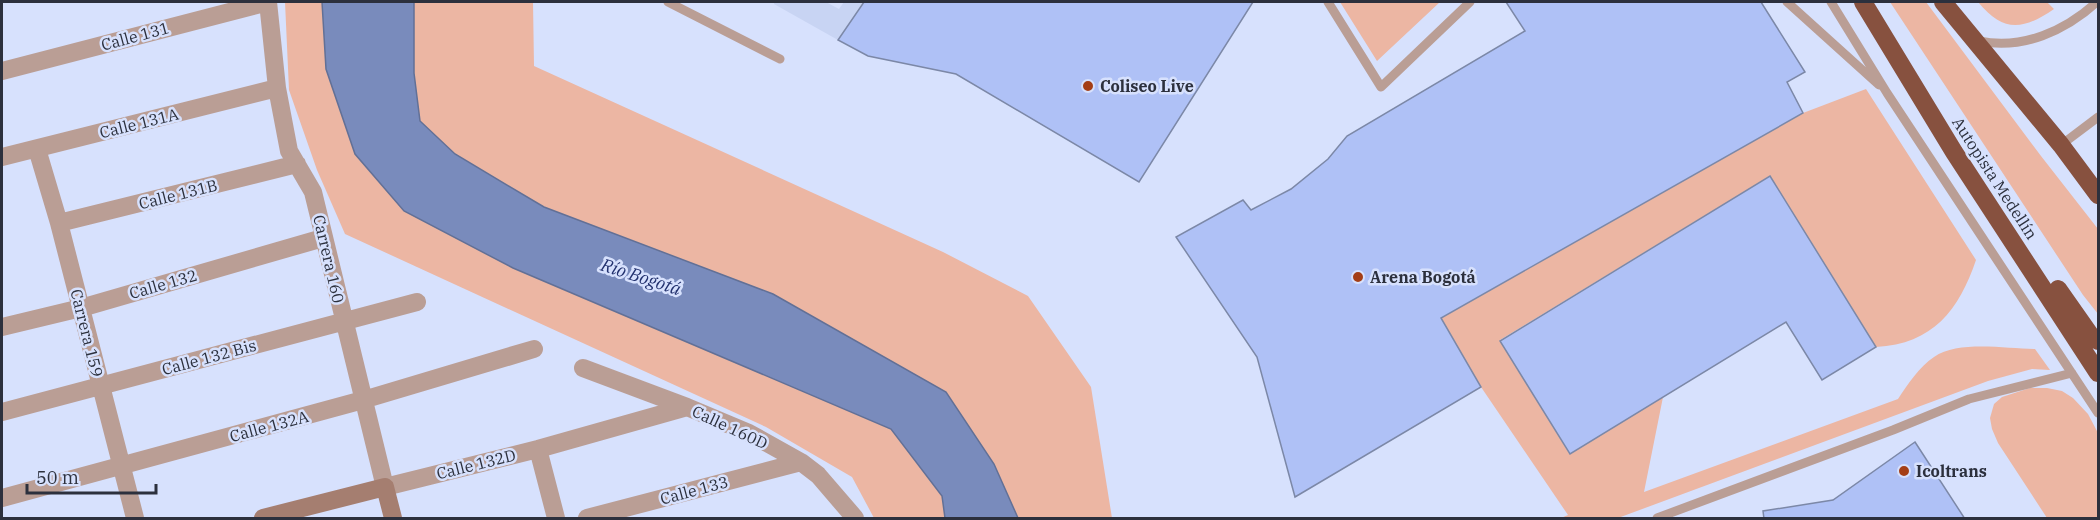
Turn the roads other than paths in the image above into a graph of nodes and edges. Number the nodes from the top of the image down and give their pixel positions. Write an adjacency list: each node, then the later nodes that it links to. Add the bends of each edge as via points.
1 (268, 2): 12 (street, Calle 131); 13 (street, Carrera 160)
2 (668, 2): 11 (lane)
3 (1328, 2): 4 (lane, via 1381,87)
4 (1470, 2)
5 (1787, 2): 14 (lane)
6 (1831, 2): 14 (lane)
7 (1863, 2): 23 (highway, Autopista Medellín)
8 (1943, 2): 10 (highway)
9 (2097, 2): 10 (lane, via 2076,19 2037,38 1993,44)
10 (1974, 40): 16 (highway)
11 (780, 59)
12 (2, 71)
13 (277, 88): 17 (street, Calle 131A); 19 (street, Carrera 160, via 289,151)
14 (1887, 93): 31 (lane)
15 (2098, 117): 16 (lane)
16 (2061, 145): 20 (highway)
17 (37, 149): 18 (street, Calle 131A); 21 (street, Carrera 159)
18 (2, 157)
19 (297, 164): 21 (street, Calle 131B); 22 (street, Carrera 160, via 313,192)
20 (2098, 195)
21 (59, 223): 25 (street, Carrera 159)
22 (323, 238): 25 (street, Calle 132); 26 (street, Carrera 160)
23 (2020, 252): 28 (highway, via 2036,257); 32 (highway, Autopista Medellín)
24 (417, 302): 26 (street, Calle 132 Bis)
25 (81, 308): 27 (street, Calle 132); 33 (street, Carrera 159)
26 (344, 321): 33 (street, Calle 132 Bis); 34 (street, Carrera 160)
27 (2, 323)
28 (2098, 341)
29 (534, 348): 34 (street, Calle 132A)
30 (583, 368): 35 (street, Calle 160D)
31 (2072, 373): 37 (lane); 49 (lane, via 1969,399)
32 (2098, 373)
33 (101, 386): 36 (street, Calle 132 Bis); 40 (street, Carrera 159)
34 (363, 400): 40 (street, Calle 132A); 41 (street, Carrera 160)
35 (687, 407): 38 (street, Calle 132D); 39 (street, Calle 160D, via 749,433)
36 (2, 412)
37 (2098, 413)
38 (538, 449): 41 (street, Calle 132D); 46 (street)
39 (801, 462): 47 (street, Calle 133); 48 (street, Calle 160D, via 818,475)
40 (122, 466): 42 (street, Calle 132A); 43 (street, Carrera 159)
41 (385, 487): 44 (street, Calle 132D); 45 (street, Carrera 160)
42 (2, 498)
43 (135, 519)
44 (263, 519)
45 (393, 519)
46 (556, 519)
47 (586, 519)
48 (855, 519)
49 (1657, 519)

